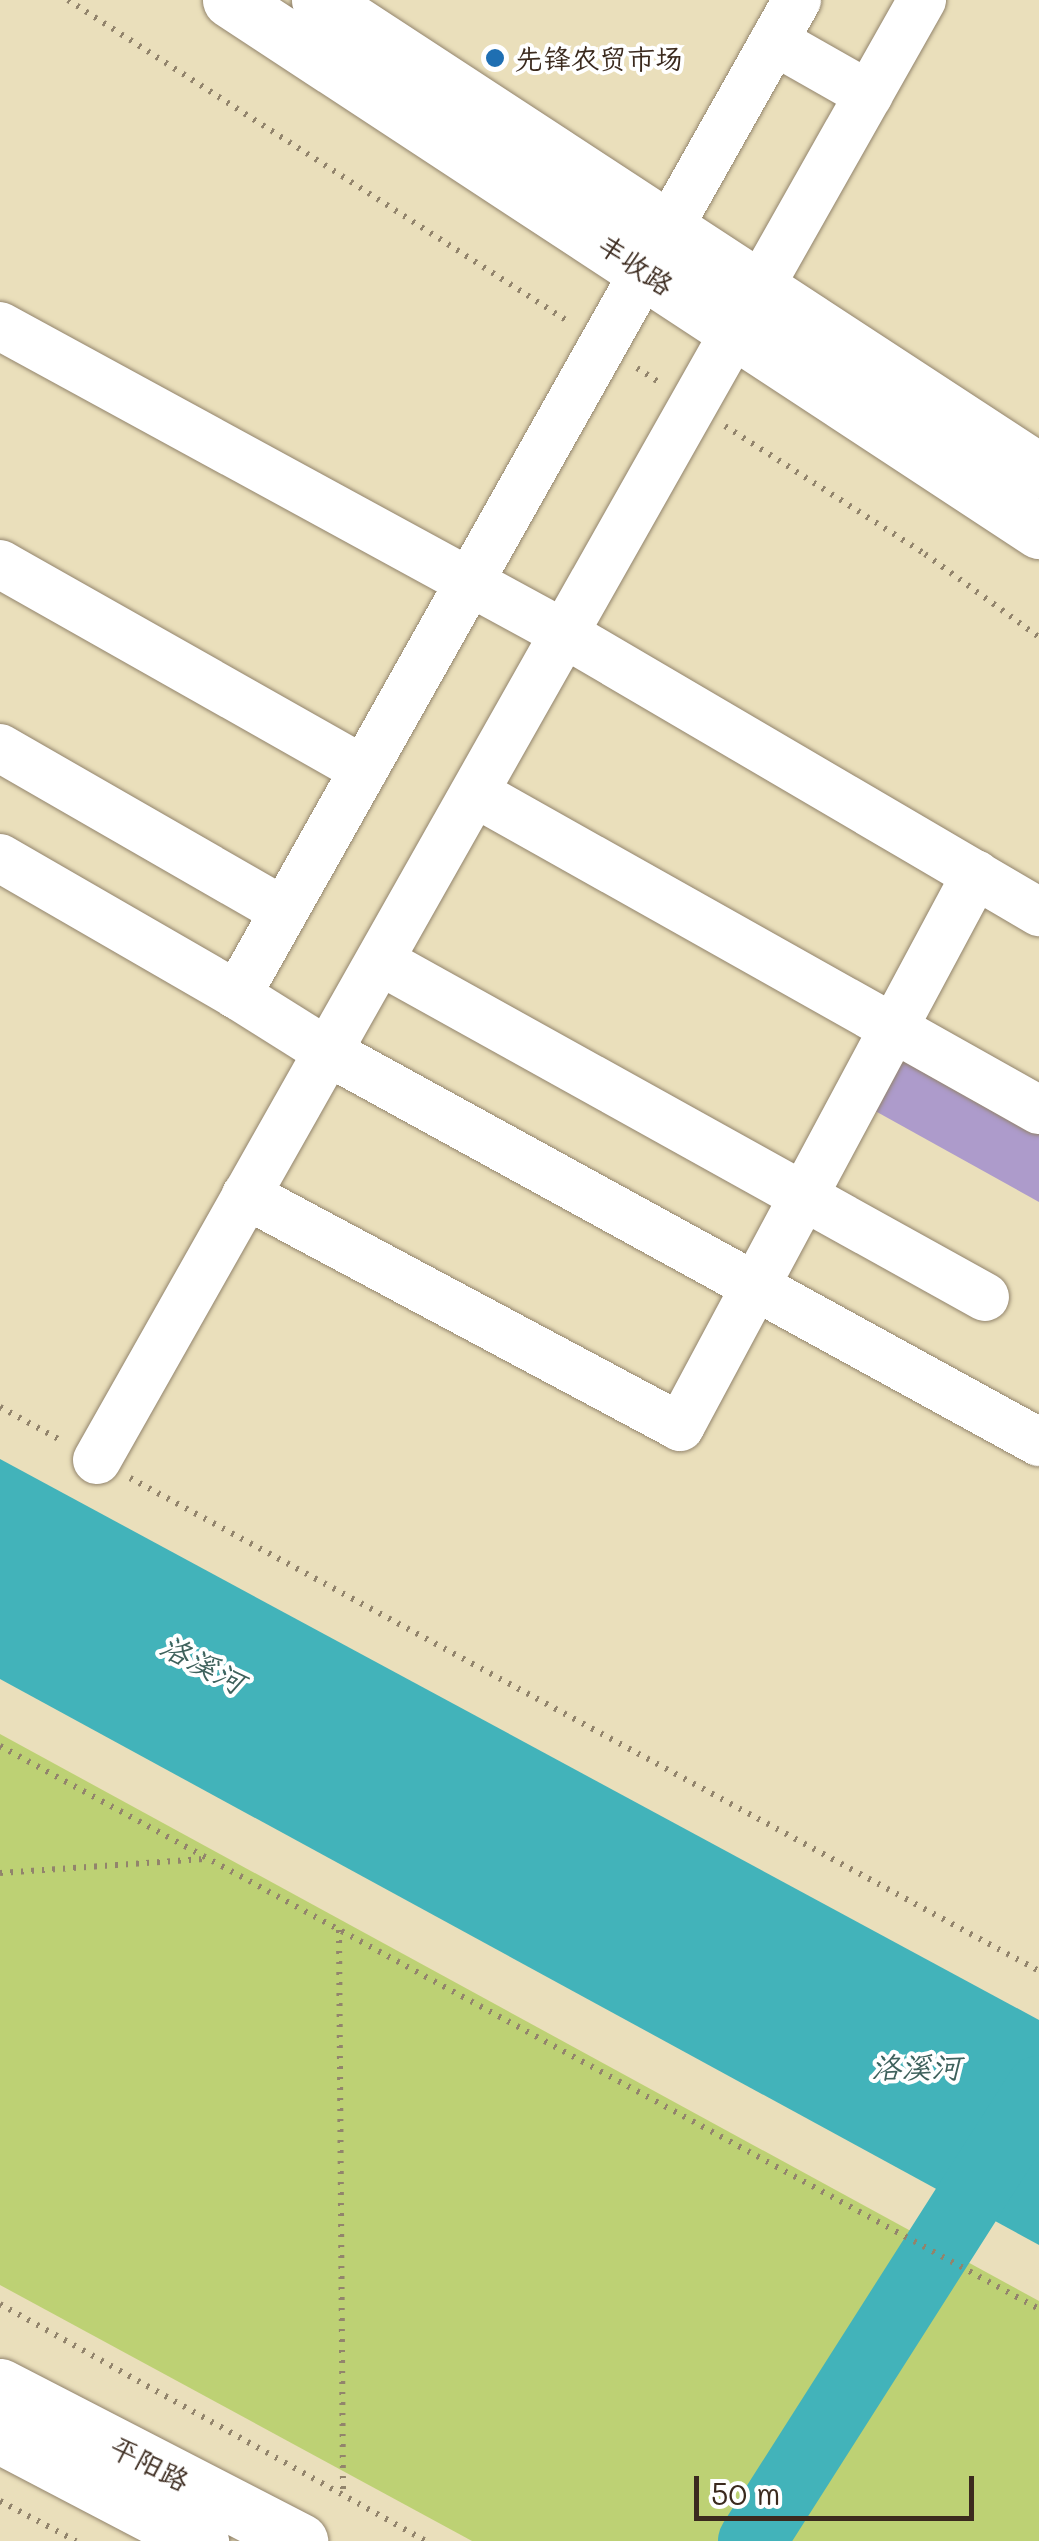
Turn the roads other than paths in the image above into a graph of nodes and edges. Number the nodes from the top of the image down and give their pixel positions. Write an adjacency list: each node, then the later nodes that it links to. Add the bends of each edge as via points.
1 (230, 0): 6 (main road, 丰收路)
2 (319, 0): 6 (main road, 丰收路)
3 (922, 0): 5 (street)
4 (787, 18): 5 (street); 6 (street)
5 (876, 82): 7 (street)
6 (656, 249): 7 (main road, 丰收路); 12 (street)
7 (749, 310): 9 (main road, 丰收路); 10 (main road, 丰收路); 13 (street)
8 (0, 326): 12 (street)
9 (1039, 471)
10 (1039, 531)
11 (0, 564): 15 (street)
12 (468, 584): 13 (street); 15 (street)
13 (565, 634): 16 (street); 18 (street)
14 (0, 748): 19 (street)
15 (364, 770): 19 (street)
16 (475, 793): 21 (street); 23 (street)
17 (0, 858): 22 (street)
18 (976, 874): 20 (street); 23 (street)
19 (284, 912): 22 (street)
20 (1039, 912)
21 (380, 961): 24 (street); 27 (street)
22 (237, 996): 24 (street)
23 (894, 1032): 25 (street); 27 (street)
24 (328, 1052): 26 (street); 28 (street)
25 (1039, 1110)
26 (246, 1195): 28 (street, via 680,1427); 31 (street)
27 (808, 1195): 28 (street); 29 (street)
28 (757, 1288): 30 (street)
29 (985, 1297)
30 (1039, 1442)
31 (97, 1460)
32 (0, 2386): 35 (main road, 平阳路)
33 (0, 2436): 34 (main road, 平阳路)
34 (201, 2541)
35 (300, 2541)

